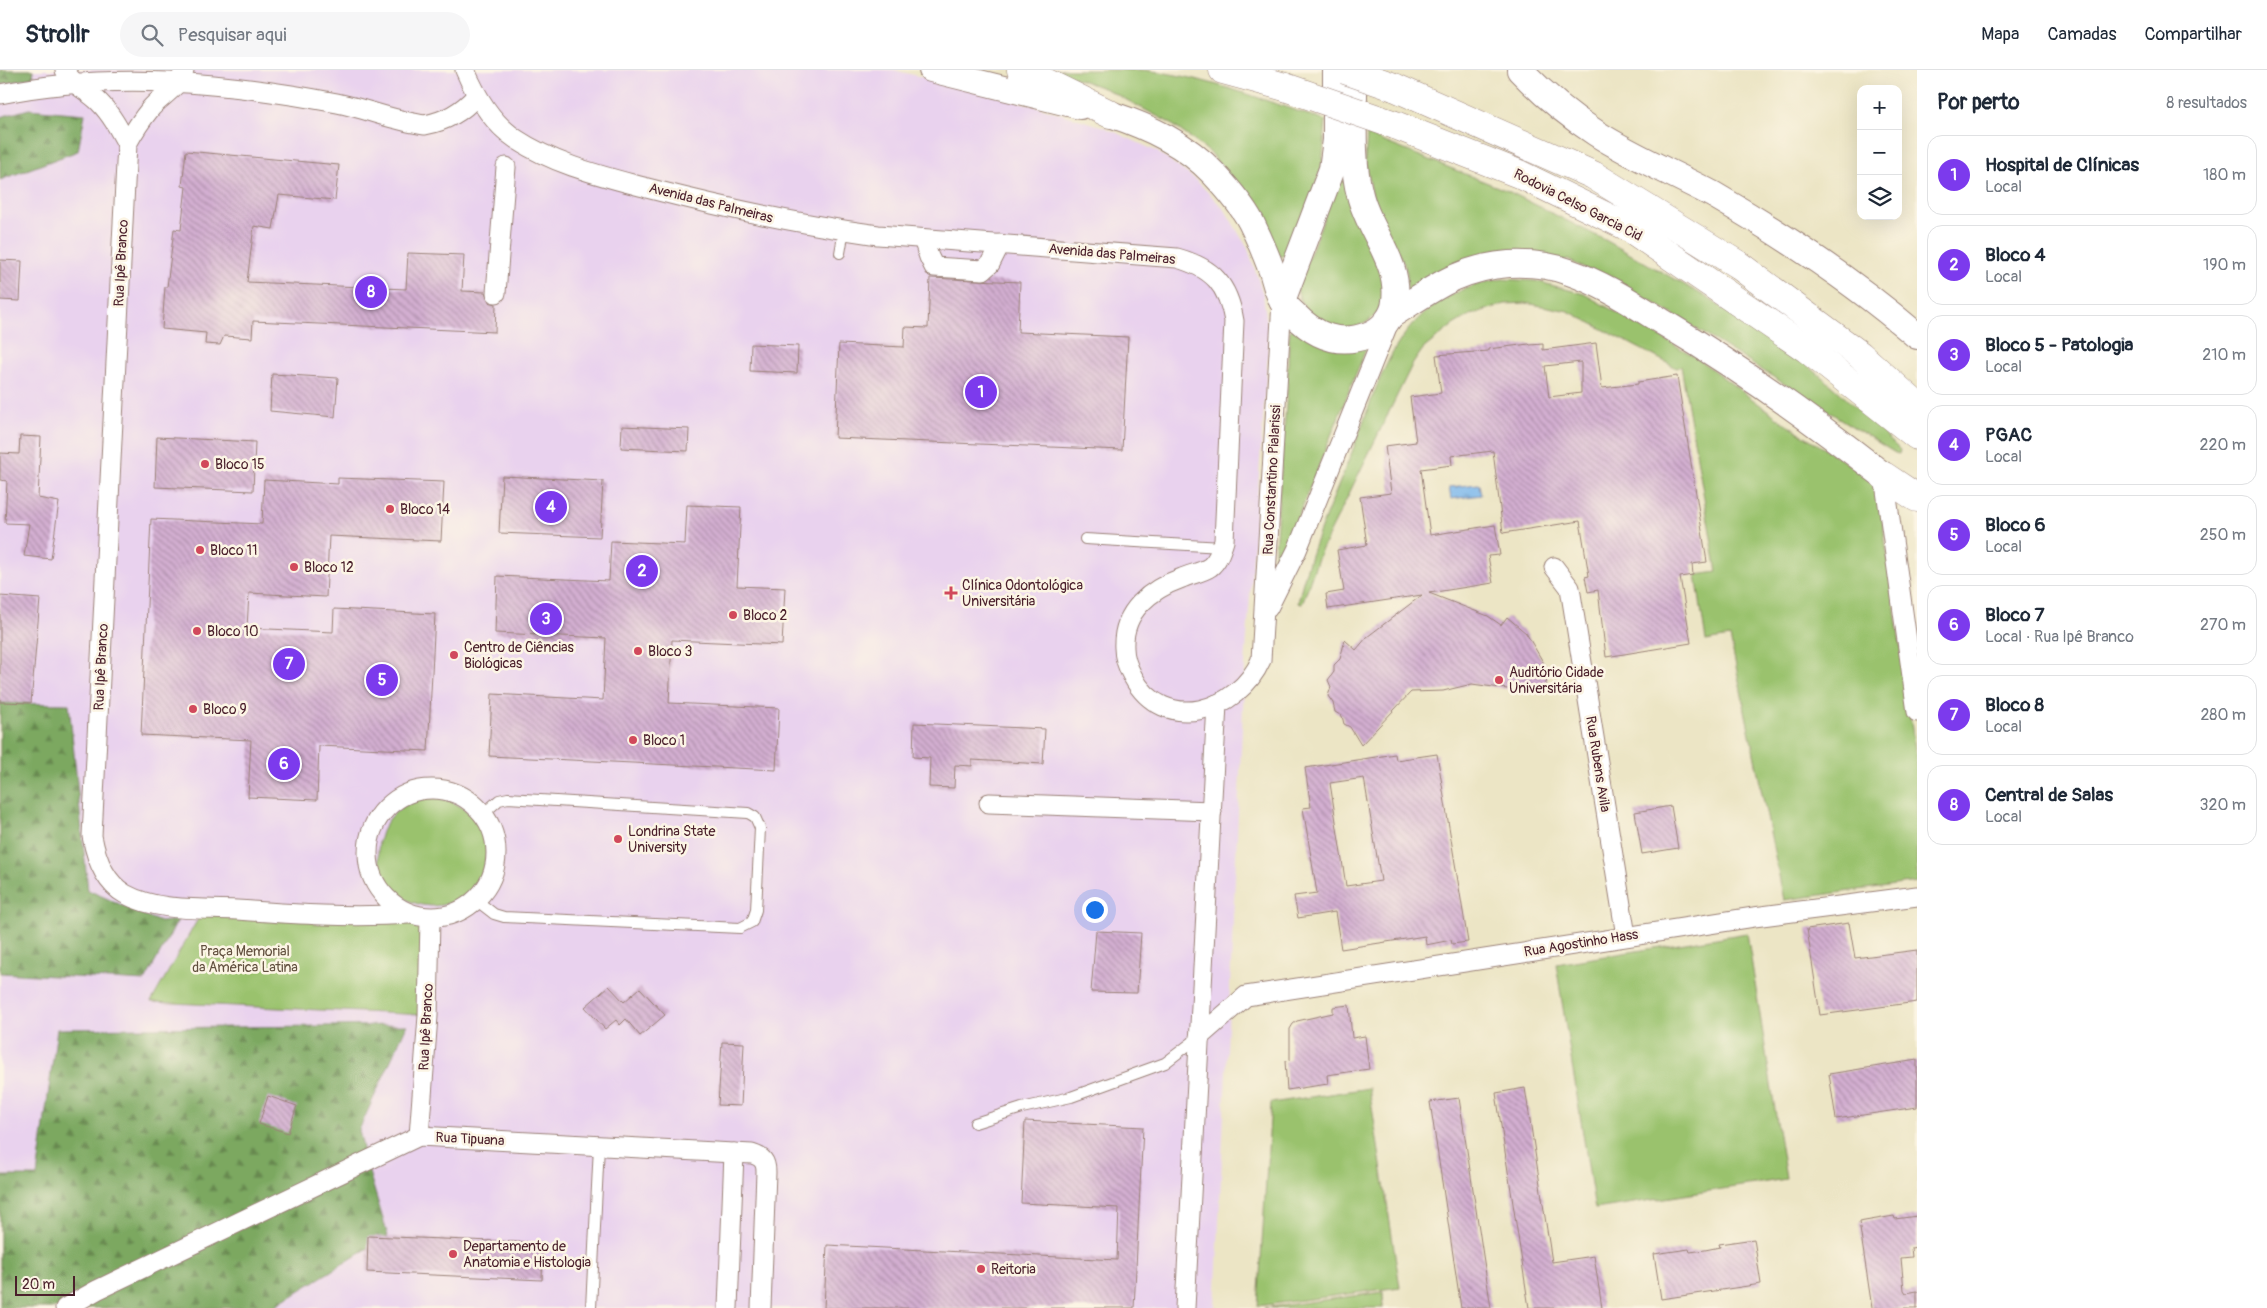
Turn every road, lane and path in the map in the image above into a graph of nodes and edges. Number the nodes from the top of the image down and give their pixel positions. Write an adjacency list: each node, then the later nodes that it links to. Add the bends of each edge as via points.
1 (464, 70): 12 (street, Avenida das Palmeiras)
2 (931, 70): 13 (street)
3 (1022, 70): 13 (highway)
4 (1223, 70): 27 (highway, Rodovia Celso Garcia Cid, bridge, via 1395,124 1519,174 1628,227 1807,349)
5 (1336, 70): 21 (main road, via 1336,132 1332,169)
6 (1345, 70): 24 (highway, Rodovia Celso Garcia Cid, bridge, via 1394,87 1593,175 1737,264)
7 (1354, 70): 22 (main road, via 1359,194 1393,270 1396,291)
8 (1520, 70): 23 (main road, via 1558,106 1597,134 1714,196 1774,233 1856,288)
9 (181, 76): 10 (street, via 142,81); 12 (street, via 338,104 426,124 450,117); 14 (street, via 152,106)
10 (69, 77): 11 (street); 14 (street, via 108,112)
11 (0, 94)
12 (476, 96): 16 (street, Avenida das Palmeiras, via 517,140 586,171 765,217)
13 (1110, 114): 21 (main road, via 1168,138 1213,173 1251,222)
14 (128, 144): 43 (street, Rua Ipê Branco, via 92,836 94,851 109,881 124,893 160,905 350,917)
15 (506, 167): 20 (street)
16 (844, 230): 17 (street, Avenida das Palmeiras); 19 (lane)
17 (923, 239): 18 (street, Avenida das Palmeiras); 18 (street, via 934,267 983,270 990,264)
18 (1000, 244): 32 (street, Avenida das Palmeiras, via 1177,258 1196,263 1219,282 1226,292 1234,321)
19 (840, 254)
20 (496, 293)
21 (1282, 301): 22 (main road, via 1305,326 1336,340 1370,334); 34 (street, Rua Constantino Pialarissi)
22 (1393, 314): 28 (main road, via 1462,272 1511,264 1538,264 1569,272 1634,304 1720,356 1796,408); 34 (street, via 1297,550)
23 (1917, 336)
24 (1860, 355): 25 (highway); 26 (highway, Rodovia Celso Garcia Cid)
25 (1917, 394)
26 (1917, 406)
27 (1917, 436)
28 (1884, 476): 29 (highway); 30 (street); 37 (street)
29 (1917, 498)
30 (1917, 504)
31 (1085, 539): 32 (lane)
32 (1222, 547): 36 (street, Avenida das Palmeiras, via 1216,562 1209,568 1164,585 1134,609 1125,630 1124,648 1127,665 1147,698 1180,711)
33 (1554, 568): 45 (street, Rua Rubens Avila, via 1570,588)
34 (1265, 616): 35 (street, Rua Constantino Pialarissi)
35 (1262, 660): 36 (street, Avenida das Palmeiras, via 1241,690)
36 (1217, 704): 39 (street)
37 (1917, 712)
38 (989, 803): 39 (street)
39 (1212, 811): 46 (street)
40 (482, 814): 42 (street, via 492,830 496,851 494,872); 42 (lane, via 499,800 508,798 748,813 755,817 760,828 756,910 752,922 740,928 504,917 494,914); 43 (street, via 465,798 445,790 424,790 403,796 386,808 373,825 367,845 368,867 376,886 390,903)
41 (1917, 896): 45 (street, Rua Agostinho Hass)
42 (476, 900): 44 (street, via 450,915)
43 (408, 914): 44 (street)
44 (430, 918): 48 (street, Rua Ipê Branco, via 428,1016)
45 (1626, 936): 46 (street, Rua Agostinho Hass, via 1246,996)
46 (1200, 1037): 47 (lane, via 1165,1062 1071,1097); 55 (street)
47 (975, 1123)
48 (419, 1136): 49 (street, Rua Tipuana); 51 (street, Rua Tipuana)
49 (598, 1146): 50 (street, Rua Tipuana); 52 (lane)
50 (734, 1153): 53 (street); 54 (street, Rua Tipuana, via 759,1156 766,1167)
51 (65, 1308)
52 (591, 1308)
53 (728, 1308)
54 (761, 1308)
55 (1185, 1308)

